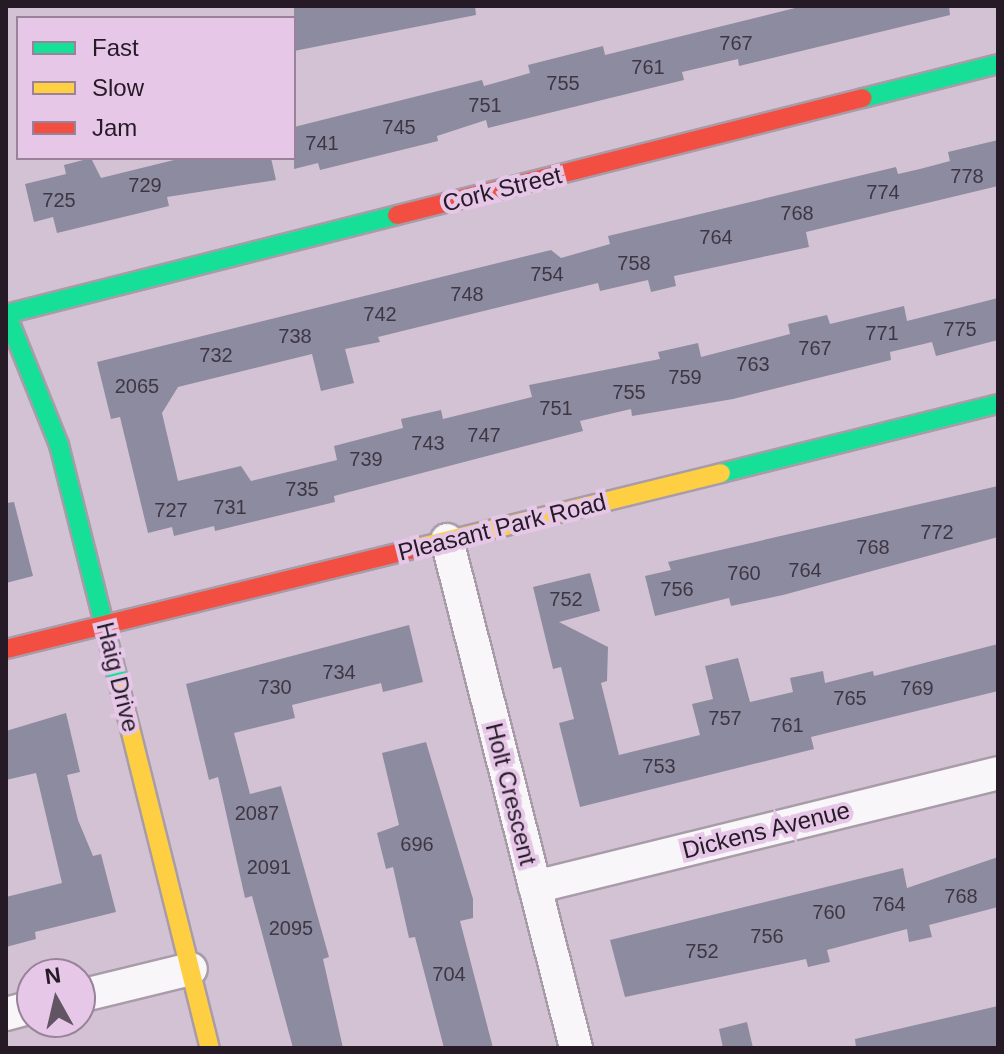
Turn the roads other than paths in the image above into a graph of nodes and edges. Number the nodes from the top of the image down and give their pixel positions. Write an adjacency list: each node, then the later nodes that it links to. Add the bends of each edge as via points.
1 (998, 64): 2 (street, Cork Street)
2 (6, 314): 5 (street, Haig Drive, via 59,445)
3 (998, 404): 4 (street, Pleasant Park Road)
4 (447, 540): 5 (street, Pleasant Park Road); 8 (street, Holt Crescent)
5 (105, 626): 6 (street, Pleasant Park Road); 9 (street, Haig Drive)
6 (6, 649)
7 (998, 773): 8 (street, Dickens Avenue)
8 (535, 887): 12 (street, Holt Crescent)
9 (191, 969): 10 (street); 11 (street, Haig Drive)
10 (96, 992)
11 (210, 1048)
12 (576, 1048)

